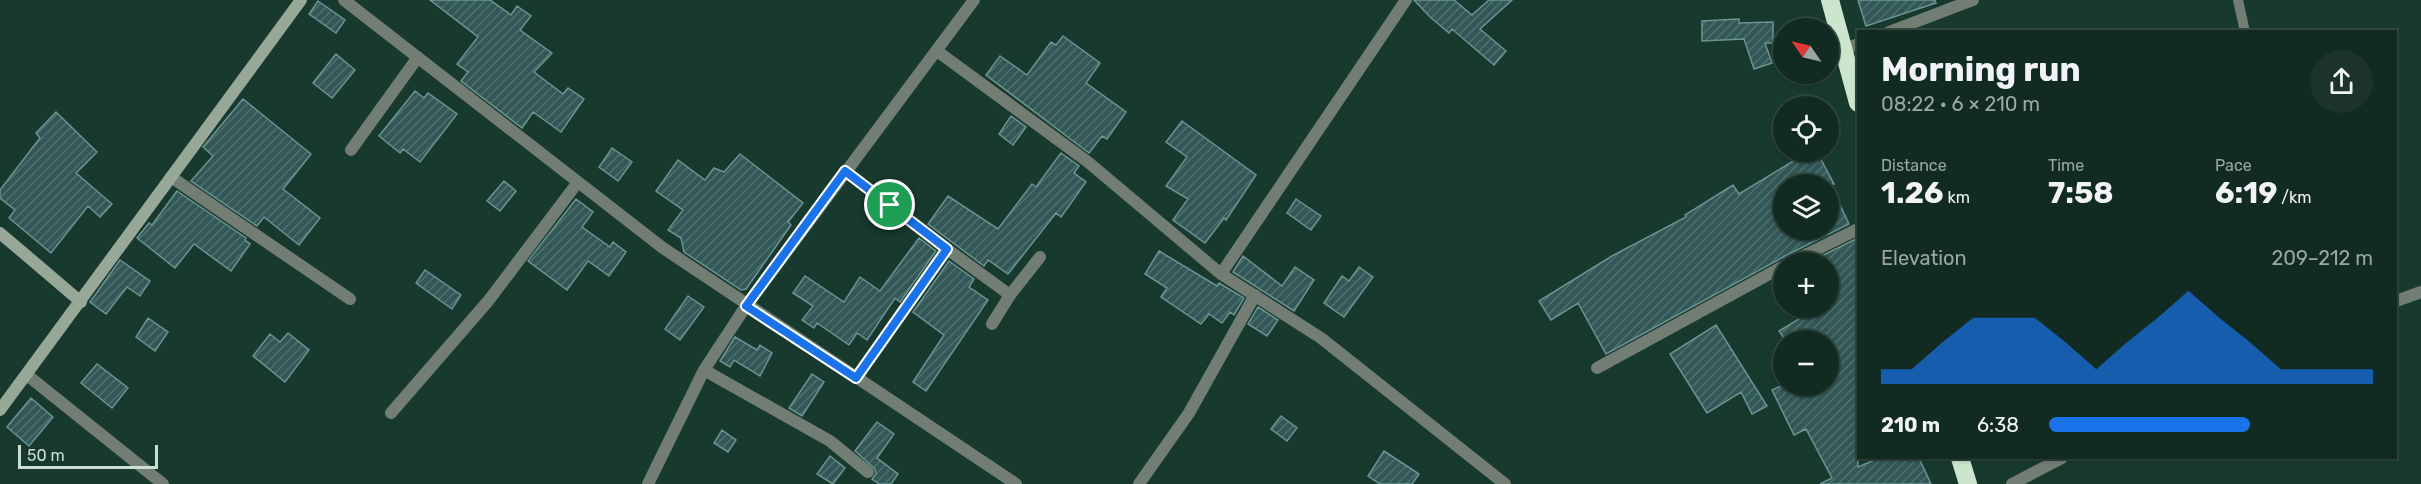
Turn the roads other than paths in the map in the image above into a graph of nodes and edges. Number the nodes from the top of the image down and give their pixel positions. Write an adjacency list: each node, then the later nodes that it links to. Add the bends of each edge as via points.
1 (301, 0): 16 (street)
2 (344, 0): 12 (street)
3 (974, 0): 11 (street)
4 (1406, 0): 24 (street)
5 (1830, 0): 10 (highway)
6 (1973, 0): 8 (street)
7 (2238, 0): 9 (lane)
8 (1894, 30)
9 (2245, 30)
10 (1851, 47): 13 (highway)
11 (937, 51): 15 (street); 24 (street, via 1088,162)
12 (418, 57): 14 (street); 17 (street)
13 (1857, 95)
14 (351, 150)
15 (845, 171): 20 (street); 31 (street)
16 (171, 177): 28 (street); 30 (street)
17 (578, 182): 31 (street); 38 (street, via 489,300)
18 (1857, 229): 21 (street)
19 (0, 233): 30 (street)
20 (947, 249): 26 (street); 36 (street)
21 (1811, 252)
22 (1040, 257): 26 (street)
23 (1773, 272): 33 (street)
24 (1221, 274): 27 (street)
25 (2421, 292): 29 (street)
26 (1010, 295): 32 (street)
27 (1255, 296): 45 (street, via 1189,413); 46 (street, via 1321,338)
28 (350, 299)
29 (2397, 301)
30 (81, 302): 35 (street)
31 (746, 306): 34 (street); 36 (street)
32 (992, 324)
33 (1597, 368)
34 (704, 370): 41 (street, via 830,441); 43 (street)
35 (27, 375): 37 (street); 42 (street)
36 (856, 378): 44 (street)
37 (0, 410)
38 (391, 413)
39 (1960, 459): 47 (highway)
40 (2060, 459): 48 (street)
41 (868, 472)
42 (163, 484)
43 (648, 484)
44 (1016, 484)
45 (1139, 484)
46 (1505, 484)
47 (1968, 484)
48 (2012, 484)

